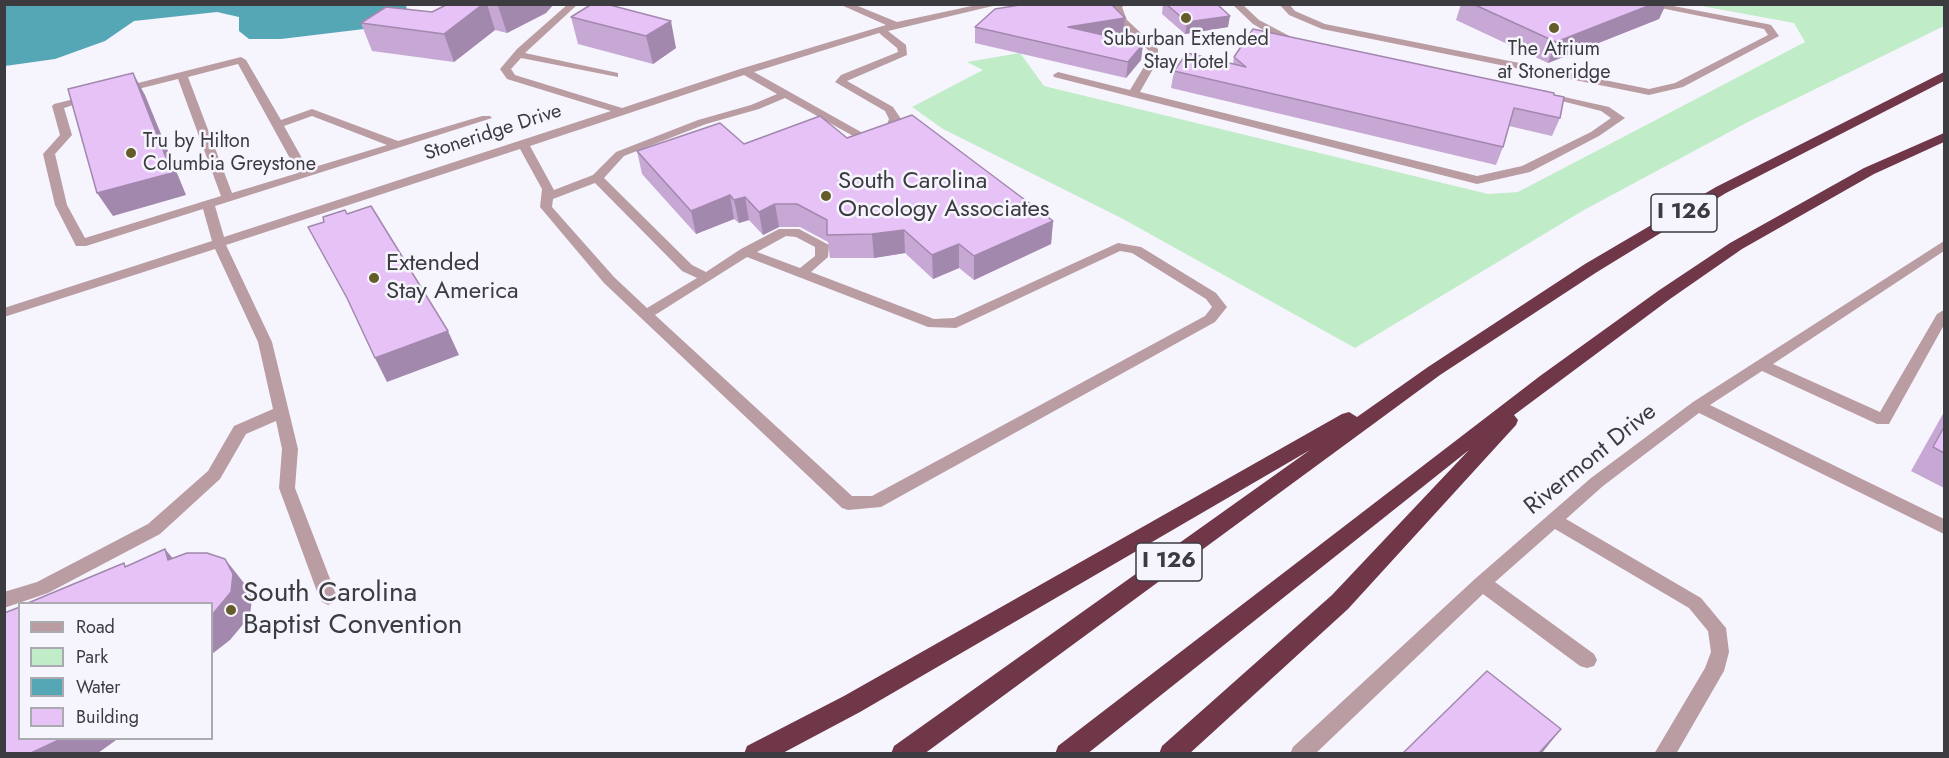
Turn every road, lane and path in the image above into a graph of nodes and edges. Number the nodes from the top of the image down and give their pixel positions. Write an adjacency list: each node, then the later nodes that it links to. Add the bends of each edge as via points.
1 (574, 4): 11 (street)
2 (843, 4): 8 (street)
3 (997, 4): 8 (street, Stoneridge Drive)
4 (1123, 4): 19 (street, via 1117,6 1123,21 1153,49 1153,60)
5 (1236, 4): 10 (street, via 1256,22 1287,39)
6 (1283, 4): 7 (street, via 1292,13 1322,26 1649,92 1679,85 1774,36 1767,27)
7 (1645, 4)
8 (896, 25): 9 (street, Stoneridge Drive)
9 (881, 30): 12 (street, Stoneridge Drive); 18 (street, via 902,46 903,53 840,82 889,109 895,119 891,129 876,136 859,135)
10 (1310, 44)
11 (518, 54): 14 (street); 20 (street, via 505,69 511,77)
12 (744, 71): 18 (street); 20 (street, Stoneridge Drive)
13 (182, 75): 22 (street, via 241,60); 29 (street); 30 (street, via 58,106 66,135 49,154 61,205 81,243)
14 (614, 75)
15 (1058, 75): 19 (street)
16 (1944, 76): 40 (highway, I 126, via 1721,190)
17 (1531, 91): 19 (street, via 1605,109 1619,117 1595,134 1526,169 1477,180)
18 (784, 95): 27 (street, via 620,153)
19 (1133, 95)
20 (621, 111): 24 (street, Stoneridge Drive)
21 (486, 118): 25 (street)
22 (278, 125): 25 (street, via 312,112); 26 (street)
23 (1944, 137): 41 (highway, I 126, via 1869,171 1736,246)
24 (523, 144): 28 (street, via 548,189); 31 (street, Stoneridge Drive)
25 (397, 146): 26 (street)
26 (305, 175): 29 (street)
27 (597, 178): 28 (street); 35 (street, via 687,268)
28 (547, 197): 37 (street, via 546,207 609,280)
29 (228, 198): 30 (street)
30 (208, 204): 31 (street)
31 (219, 243): 36 (street, Stoneridge Drive); 43 (street, via 265,342)
32 (1944, 246): 39 (street, Rivermont Drive)
33 (746, 252): 34 (street); 34 (street, via 784,232 799,233 822,245 821,257); 35 (street)
34 (802, 273): 37 (street, via 933,324 956,323 1118,247 1136,250 1211,296 1220,308 1210,319 875,502 848,503)
35 (707, 278): 37 (street)
36 (4, 313)
37 (647, 314)
38 (1944, 314): 39 (street, via 1883,420)
39 (1761, 365): 42 (street, Rivermont Drive)
40 (1434, 370): 50 (highway, via 852,704); 51 (highway, I 126)
41 (1546, 380): 52 (highway, I 126); 53 (highway, via 1340,602)
42 (1698, 406): 44 (street, Rivermont Drive); 45 (street)
43 (281, 412): 47 (street, via 290,449 287,488); 48 (street, via 240,430 214,476 154,529 42,588)
44 (1553, 520): 46 (street, Rivermont Drive); 55 (street, via 1695,603 1717,628 1720,652 1714,671)
45 (1944, 526)
46 (1482, 583): 49 (street); 54 (street, Rivermont Drive)
47 (328, 597)
48 (4, 600)
49 (1587, 660)
50 (756, 753)
51 (903, 753)
52 (1068, 753)
53 (1171, 753)
54 (1300, 753)
55 (1664, 753)

